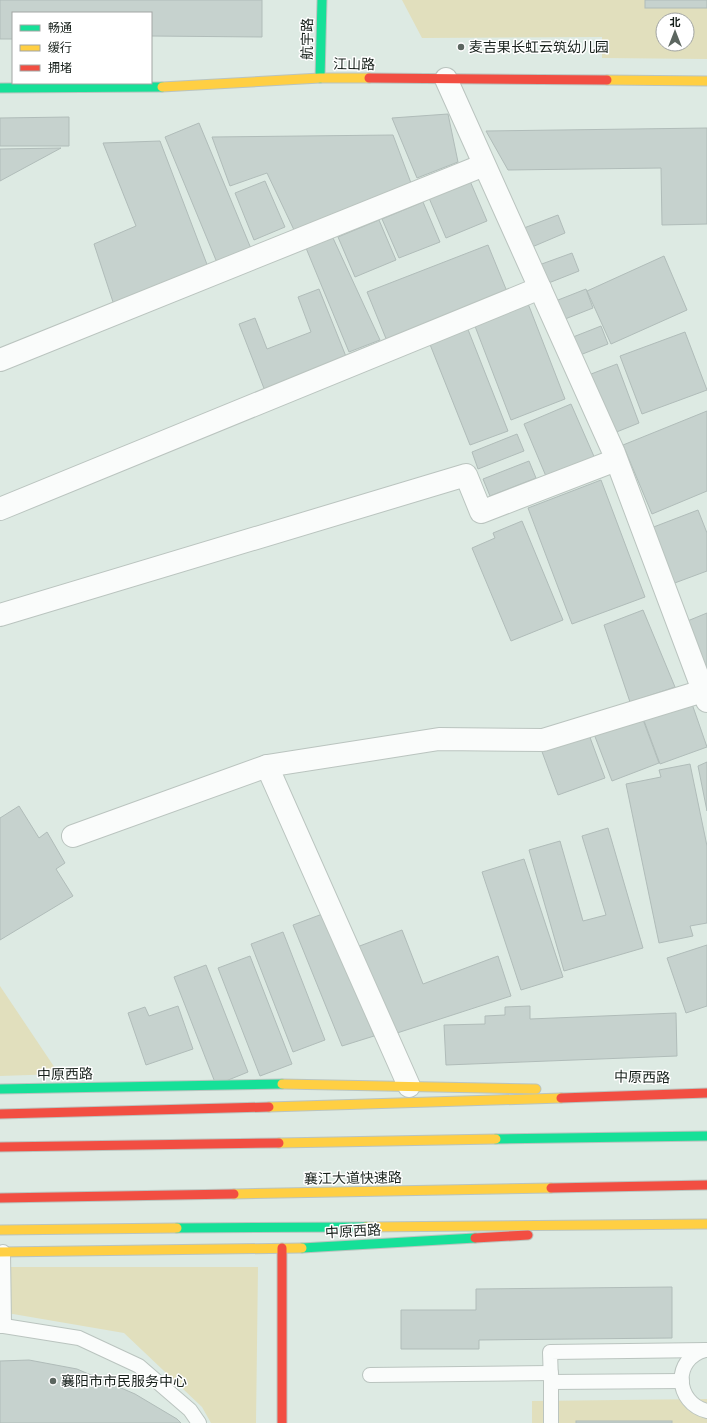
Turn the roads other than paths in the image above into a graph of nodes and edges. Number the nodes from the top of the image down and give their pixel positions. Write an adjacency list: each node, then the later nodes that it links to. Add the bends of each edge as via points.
1 (322, 0): 2 (main road, 航宇路)
2 (320, 78): 3 (main road, 江山路); 5 (main road, 江山路, via 150,88)
3 (446, 79): 4 (main road, 江山路); 6 (street)
4 (707, 81)
5 (0, 88)
6 (484, 165): 7 (street); 8 (street)
7 (540, 288): 9 (street); 10 (street)
8 (0, 360)
9 (616, 460): 11 (street, via 481,512 466,475); 12 (street)
10 (0, 509)
11 (0, 615)
12 (705, 696): 13 (street, via 543,740 439,739)
13 (267, 766): 14 (street); 15 (street)
14 (73, 836)
15 (408, 1086): 16 (main road, 中原西路, via 305,1084); 17 (main road, 中原西路)
16 (0, 1089)
17 (707, 1093): 18 (main road)
18 (0, 1114)
19 (707, 1136): 20 (main road)
20 (0, 1147)
21 (707, 1185): 22 (main road, 襄江大道快速路)
22 (0, 1198)
23 (707, 1224): 24 (main road); 25 (main road, 中原西路)
24 (0, 1230)
25 (282, 1248): 26 (main road, 中原西路); 34 (main road)
26 (2, 1252): 27 (lane)
27 (2, 1326): 33 (lane, via 79,1338 139,1366 190,1410)
28 (707, 1350): 30 (lane, via 550,1352); 31 (lane, via 691,1357 685,1366)
29 (370, 1375): 30 (lane)
30 (551, 1378): 31 (lane); 35 (lane)
31 (682, 1381): 32 (lane, via 685,1395 691,1403)
32 (707, 1411)
33 (199, 1423)
34 (282, 1423)
35 (551, 1423)

